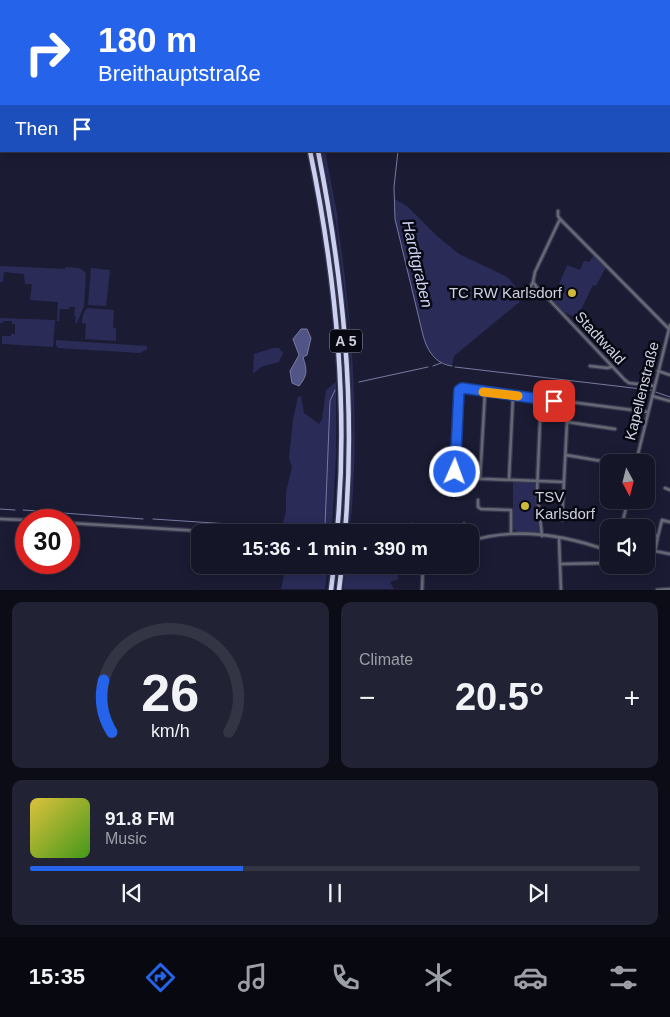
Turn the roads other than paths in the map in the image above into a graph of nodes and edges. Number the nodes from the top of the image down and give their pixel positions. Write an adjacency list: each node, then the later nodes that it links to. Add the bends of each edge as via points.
1 (310, 152): 40 (highway, A 5, via 329,253 338,338 342,454)
2 (318, 152): 41 (highway, A 5, via 336,252 346,338 350,429)
3 (558, 211): 4 (street)
4 (560, 219): 5 (street); 6 (street)
5 (566, 225): 6 (street); 10 (street)
6 (556, 227): 7 (street)
7 (533, 282): 8 (street, Stadtwald); 8 (street, via 528,288)
8 (538, 289): 12 (street, Stadtwald)
9 (670, 325): 10 (street, Kapellenstraße)
10 (669, 329): 13 (street, Kapellenstraße)
11 (590, 366): 12 (street)
12 (611, 367): 15 (street, Stadtwald, via 629,383)
13 (658, 372): 14 (street); 15 (street, Kapellenstraße)
14 (670, 375)
15 (654, 387): 17 (street, Kapellenstraße)
16 (486, 392): 18 (street); 28 (street); 28 (street, via 462,388 458,392 455,472 462,478)
17 (652, 395): 20 (street); 22 (street, Kapellenstraße)
18 (513, 396): 19 (street); 29 (street)
19 (541, 399): 21 (street); 30 (street)
20 (670, 401)
21 (568, 403): 22 (street); 23 (street)
22 (648, 412): 25 (street, Kapellenstraße)
23 (567, 422): 24 (street); 26 (street)
24 (614, 429)
25 (638, 454)
26 (566, 455): 27 (street); 31 (street)
27 (600, 461)
28 (480, 479): 29 (street)
29 (509, 480): 30 (street)
30 (538, 481): 31 (street); 44 (street)
31 (564, 482): 37 (street)
32 (665, 488): 33 (street)
33 (670, 490)
34 (478, 500): 43 (street, via 481,509 511,510)
35 (0, 518): 36 (street)
36 (15, 519)
37 (562, 520)
38 (670, 522): 46 (street, via 662,520)
39 (80, 524): 42 (street)
40 (338, 524)
41 (345, 524)
42 (191, 530)
43 (511, 533): 44 (street); 47 (street)
44 (542, 536): 48 (street)
45 (655, 536): 46 (street)
46 (658, 536): 50 (street, via 655,551)
47 (479, 538)
48 (559, 538): 49 (street); 52 (street)
49 (600, 548)
50 (670, 554)
51 (600, 563): 52 (street)
52 (560, 564): 61 (street)
53 (333, 574): 58 (highway)
54 (341, 574): 59 (highway)
55 (424, 574): 60 (street)
56 (663, 589): 57 (street); 62 (street)
57 (670, 589)
58 (331, 590)
59 (339, 590)
60 (422, 590)
61 (561, 590)
62 (657, 590)

